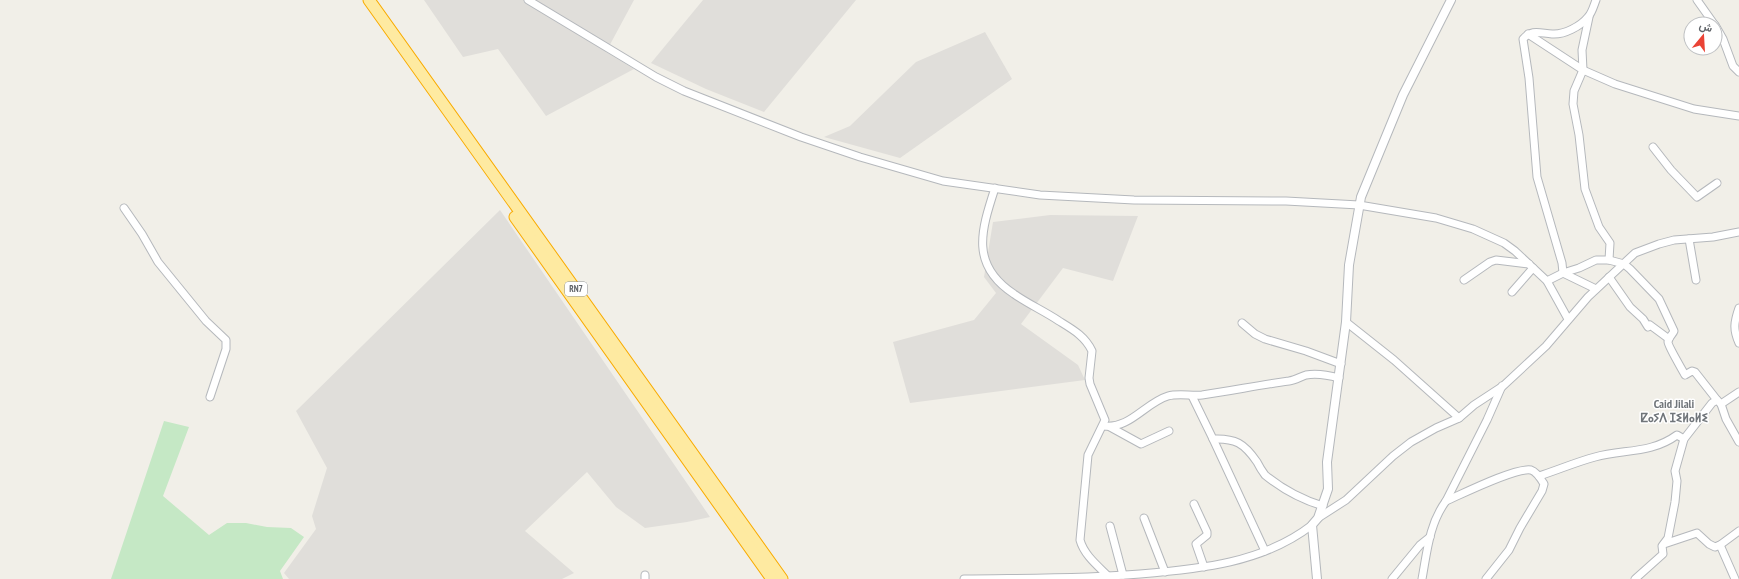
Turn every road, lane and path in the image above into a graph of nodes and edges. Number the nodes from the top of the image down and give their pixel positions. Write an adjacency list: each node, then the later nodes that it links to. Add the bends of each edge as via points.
1 (364, 0): 66 (highway, RN7); 67 (highway, RN7)
2 (528, 0): 15 (street, via 656,77 684,91 860,157 943,181)
3 (1451, 0): 16 (street, via 1403,95 1364,186)
4 (1596, 0): 7 (street)
5 (1697, 0): 6 (street)
6 (1709, 16)
7 (1589, 17): 8 (street, via 1574,29 1553,35 1536,31); 10 (street, via 1582,50)
8 (1528, 34): 10 (street); 23 (street, via 1523,40 1529,78 1537,177)
9 (1723, 39): 11 (street, via 1733,66)
10 (1583, 70): 12 (street, via 1615,84 1694,109); 20 (street, via 1572,98 1573,108 1586,189 1599,227 1610,243)
11 (1739, 72)
12 (1739, 116)
13 (1653, 147): 14 (street, via 1697,198)
14 (1717, 183)
15 (995, 188): 16 (street, via 1040,195 1134,200 1286,201); 44 (street, via 984,227 984,260 988,269 1013,294 1077,332 1087,342 1092,351 1090,384)
16 (1359, 205): 22 (street, via 1436,218 1473,229 1510,246); 32 (street, via 1349,265)
17 (124, 208): 41 (street, via 158,262 206,321 226,340 226,349)
18 (1739, 232): 19 (street)
19 (1689, 239): 21 (street, via 1659,244 1639,251); 26 (street)
20 (1609, 260): 21 (street); 23 (street, via 1596,260)
21 (1624, 264): 24 (street); 34 (street, via 1663,305 1674,331)
22 (1531, 266): 25 (street, via 1496,260); 27 (street); 29 (street)
23 (1563, 272): 27 (street); 28 (street)
24 (1609, 277): 28 (street); 34 (street, via 1648,327 1650,325)
25 (1464, 280)
26 (1696, 280)
27 (1547, 281): 31 (street)
28 (1596, 289): 31 (street)
29 (1512, 292)
30 (1739, 308): 35 (street, via 1734,320)
31 (1568, 319): 38 (street, via 1546,346)
32 (1346, 322): 36 (street); 43 (street, via 1433,393)
33 (1242, 323): 36 (street, via 1265,339)
34 (1669, 339): 42 (street, via 1669,347 1683,371 1686,374 1696,372)
35 (1739, 343)
36 (1341, 364): 37 (street)
37 (1339, 378): 40 (street, via 1324,374 1306,375 1292,380); 52 (street, via 1328,450 1328,489)
38 (1502, 386): 43 (street); 50 (street)
39 (1739, 392): 42 (street)
40 (1192, 396): 44 (street, via 1173,395 1162,399 1124,424); 46 (street)
41 (210, 397)
42 (1719, 402): 47 (street, via 1712,403); 48 (street)
43 (1459, 418): 54 (street, via 1411,442 1346,500)
44 (1107, 426): 45 (street, via 1141,444); 65 (street, via 1088,455 1080,540 1086,554)
45 (1169, 431)
46 (1213, 439): 52 (street, via 1226,438 1237,442 1248,449 1265,474 1312,503); 61 (street)
47 (1684, 440): 49 (street, via 1678,435 1664,444 1646,450 1596,456); 59 (street, via 1675,471 1677,481 1668,538)
48 (1739, 442)
49 (1539, 476): 50 (street, via 1530,470 1510,474); 72 (street, via 1544,484 1542,491 1510,550)
50 (1446, 501): 58 (street, via 1438,513)
51 (1194, 504): 62 (street, via 1207,532 1207,535 1196,544)
52 (1323, 506): 54 (street)
53 (1144, 518): 63 (street)
54 (1318, 518): 55 (street)
55 (1312, 525): 61 (street, via 1300,534); 69 (street)
56 (1110, 526): 64 (street)
57 (1739, 531): 60 (street)
58 (1430, 537): 70 (street, via 1420,545); 71 (street)
59 (1664, 544): 60 (street, via 1696,533 1712,546); 73 (street, via 1662,554)
60 (1720, 545): 74 (street)
61 (1265, 551): 62 (street)
62 (1204, 567): 63 (street)
63 (1165, 572): 64 (street)
64 (1123, 575): 65 (street)
65 (1113, 577): 68 (street)
66 (772, 579)
67 (782, 579)
68 (964, 579)
69 (1317, 579)
70 (1392, 579)
71 (1422, 579)
72 (1486, 579)
73 (1635, 579)
74 (1735, 579)

